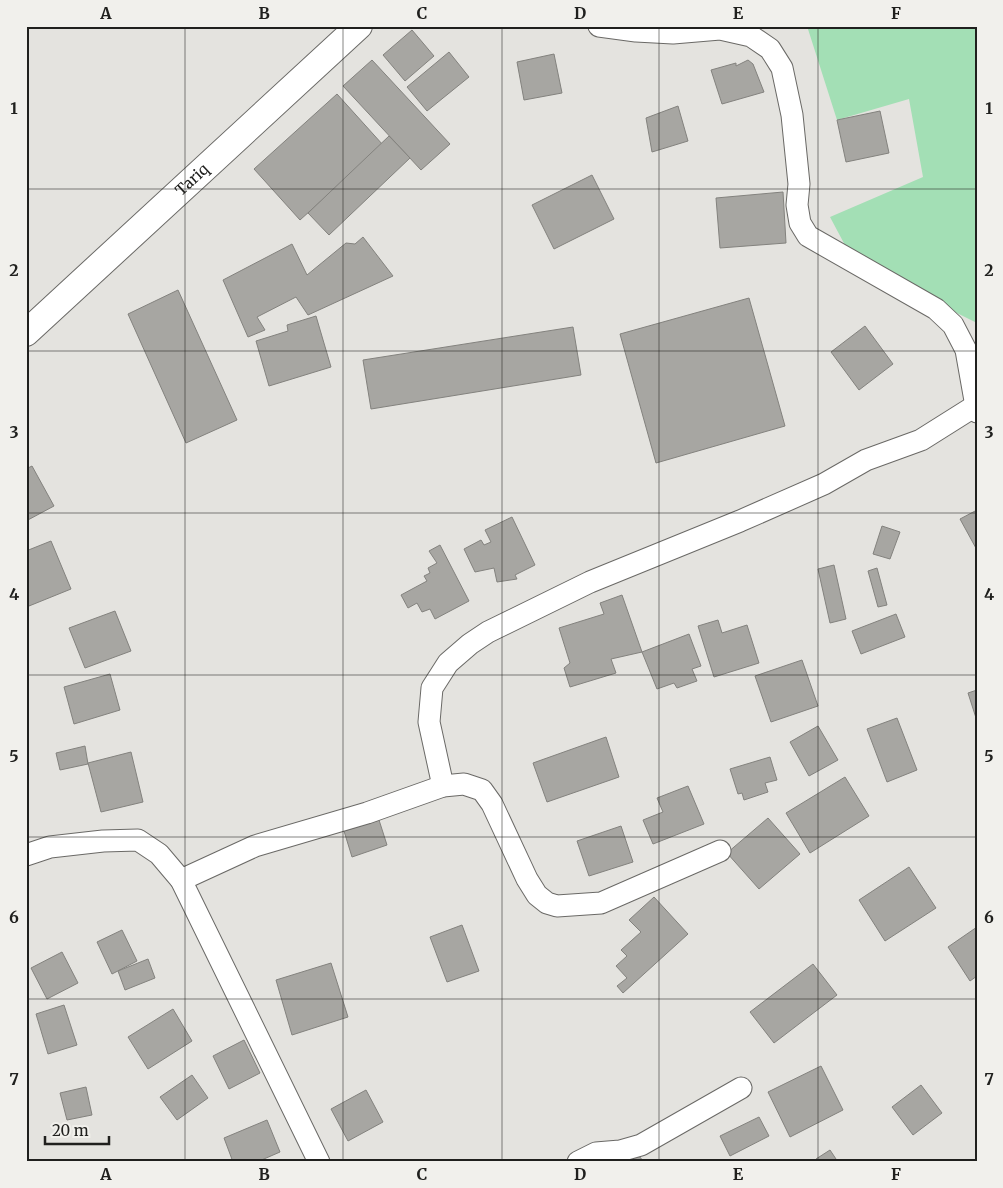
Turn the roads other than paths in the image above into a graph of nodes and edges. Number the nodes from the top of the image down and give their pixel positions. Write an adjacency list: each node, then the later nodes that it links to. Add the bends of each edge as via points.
1 (359, 26): 3 (main road, Tariq)
2 (599, 26): 4 (street, via 636,32 720,29 751,36 770,49 782,68 792,114 800,223 808,236 936,309 953,325 966,350)
3 (26, 332)
4 (976, 409): 5 (street, via 921,440 866,460 824,484 740,522 590,582 470,644 448,663 432,688 429,722)
5 (443, 786): 6 (street, via 464,784 482,790 537,895 557,906 601,903); 8 (street, via 367,813 255,846)
6 (720, 851)
7 (26, 855): 8 (street, via 50,847 138,840 159,854)
8 (181, 880): 10 (street)
9 (741, 1088): 11 (street, via 640,1145 596,1153)
10 (319, 1162)
11 (578, 1162)

